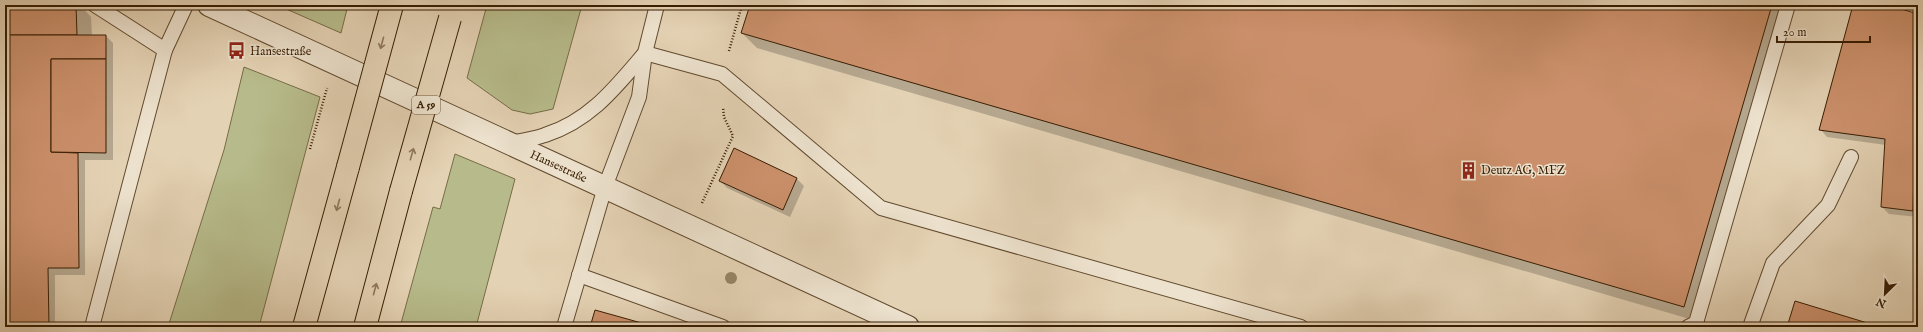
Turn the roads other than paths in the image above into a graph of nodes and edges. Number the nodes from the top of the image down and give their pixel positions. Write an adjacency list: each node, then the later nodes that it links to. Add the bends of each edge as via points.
1 (95, 5): 8 (lane)
2 (186, 5): 8 (lane)
3 (209, 5): 10 (street, Hansestraße)
4 (392, 5): 15 (highway, one-way to 15, bridge)
5 (657, 5): 9 (lane)
6 (1788, 5): 21 (lane, via 1696,323)
7 (452, 12): 16 (highway, A 59, one-way to 7, bridge)
8 (165, 50): 14 (lane)
9 (645, 53): 10 (lane, via 606,99 578,121 546,136); 12 (lane, via 639,97); 20 (lane, via 722,74 881,208)
10 (510, 143): 12 (street, Hansestraße)
11 (1851, 156): 22 (lane, via 1828,205 1772,262)
12 (605, 187): 13 (lane); 19 (street, Hansestraße)
13 (579, 275): 17 (lane); 18 (lane)
14 (92, 327)
15 (304, 327)
16 (365, 327)
17 (564, 327)
18 (723, 327)
19 (908, 327)
20 (1301, 327)
21 (1688, 327)
22 (1750, 327)

